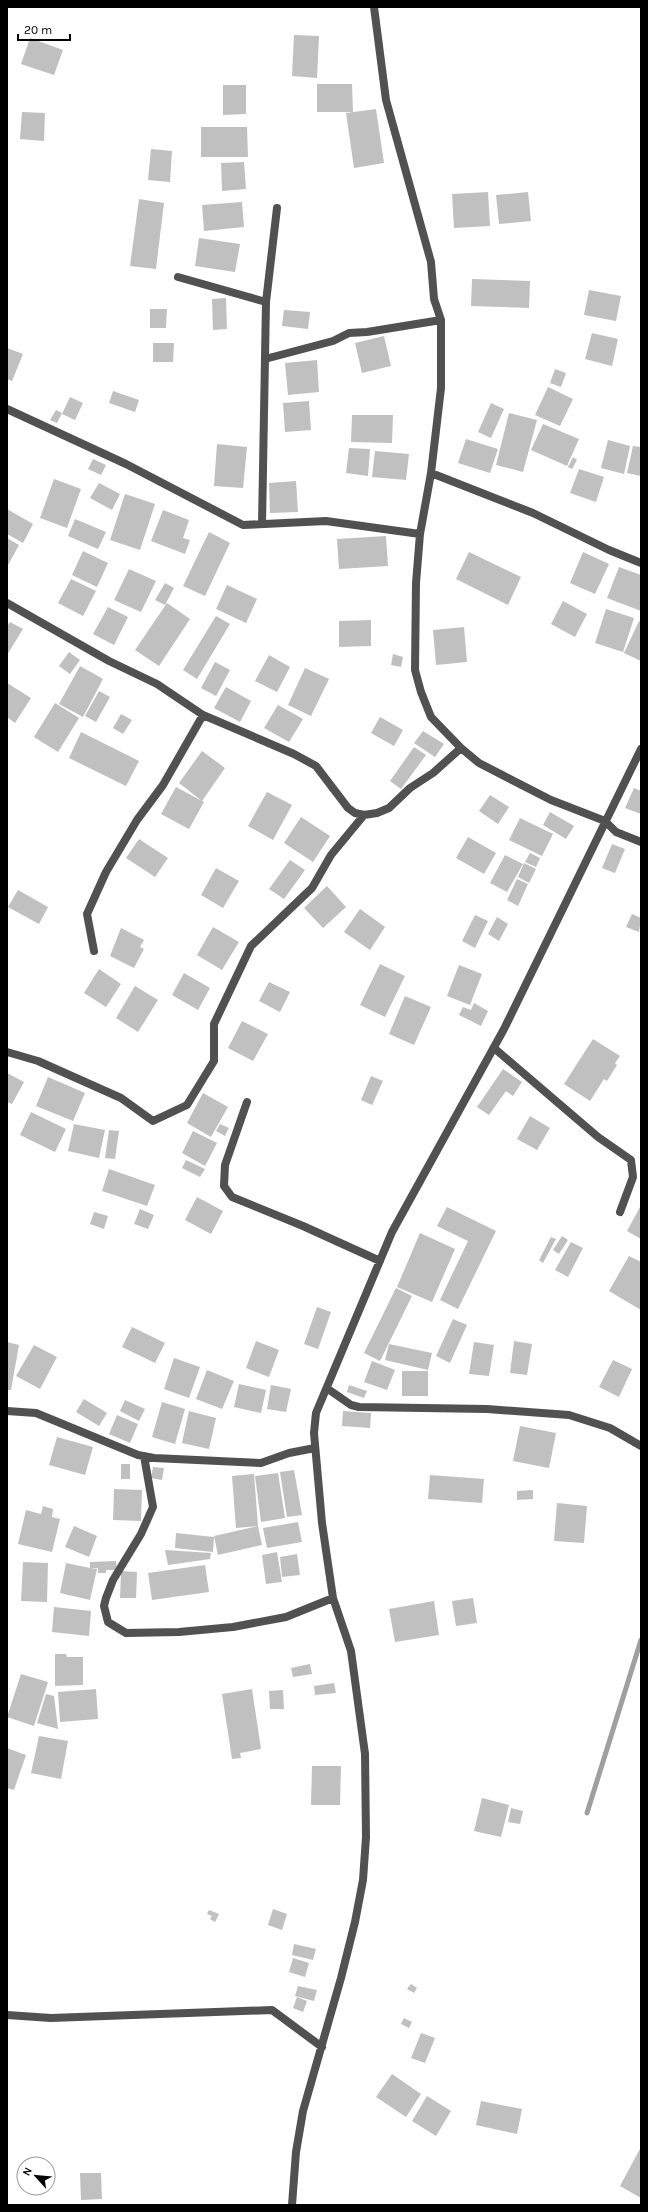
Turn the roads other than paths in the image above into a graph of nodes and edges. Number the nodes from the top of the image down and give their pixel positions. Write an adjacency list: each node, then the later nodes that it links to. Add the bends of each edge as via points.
1 (374, 7): 5 (street, via 386,100 431,262 434,299)
2 (277, 208): 4 (street)
3 (178, 277): 4 (street)
4 (266, 302): 6 (street)
5 (441, 320): 6 (street, via 349,333 333,341); 8 (street, via 441,388)
6 (265, 359): 9 (street)
7 (7, 409): 9 (street, via 126,464 243,526)
8 (431, 473): 10 (street); 11 (street, via 533,513 609,550)
9 (262, 524): 10 (street, via 326,521)
10 (420, 534): 14 (street, via 414,628 415,670 431,717)
11 (641, 562)
12 (7, 603): 13 (street, via 110,661 157,684)
13 (203, 715): 16 (street, via 316,766 348,808); 19 (street, via 163,785 137,820 106,872 87,914)
14 (461, 748): 16 (street, via 389,808); 17 (street, via 479,763 516,783)
15 (641, 749): 17 (street)
16 (364, 815): 21 (street, via 331,855 312,888 251,946 214,1024 214,1061 187,1105 153,1121 121,1098 38,1061)
17 (605, 821): 18 (street, via 616,832); 20 (street, via 578,881)
18 (641, 842)
19 (94, 951)
20 (494, 1048): 23 (street, via 598,1137 631,1160 633,1177); 24 (street, via 392,1232)
21 (7, 1052)
22 (247, 1102): 24 (street, via 225,1165 224,1186 232,1197)
23 (620, 1212)
24 (380, 1261): 25 (street)
25 (326, 1390): 27 (street, via 359,1407 487,1409 570,1415 610,1428); 28 (street, via 316,1413)
26 (7, 1411): 29 (street, via 36,1413)
27 (641, 1446)
28 (315, 1448): 29 (street, via 289,1453 261,1463); 30 (street)
29 (144, 1456): 30 (street, via 153,1507 106,1598 104,1606 108,1622 126,1634 233,1627 286,1617)
30 (333, 1598): 32 (street, via 351,1651 365,1754 366,1837 363,1880 355,1922)
31 (7, 2015): 32 (street, via 51,2018 272,2010)
32 (322, 2046): 33 (street, via 303,2111 296,2152)
33 (292, 2205)

